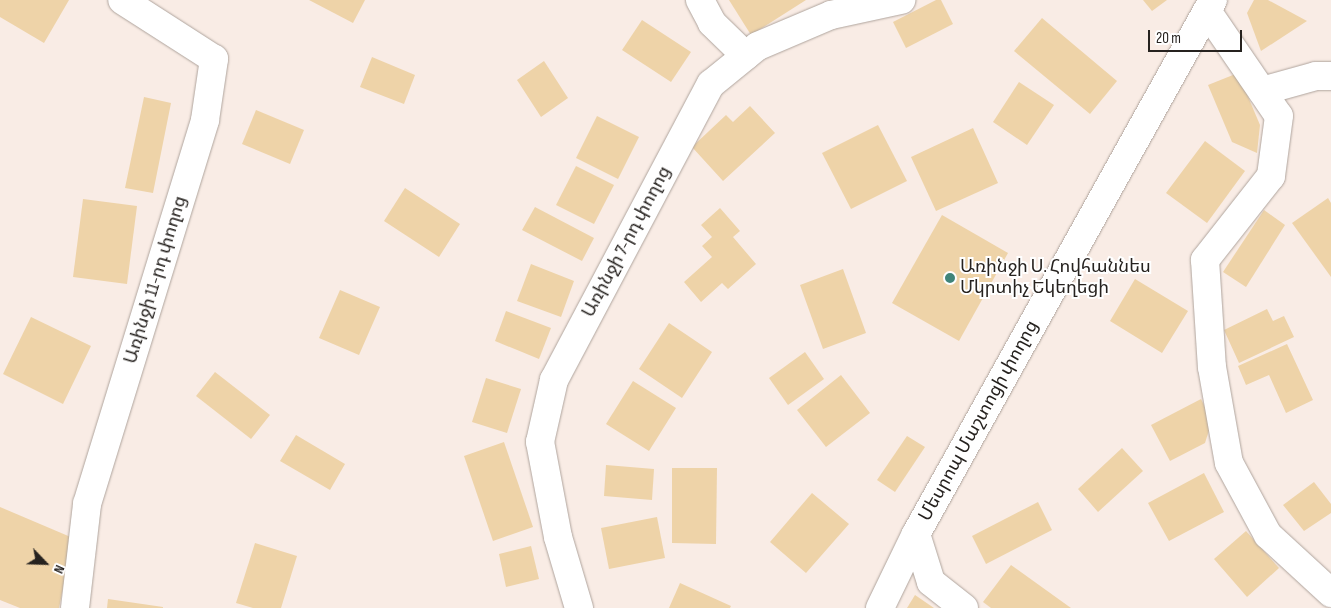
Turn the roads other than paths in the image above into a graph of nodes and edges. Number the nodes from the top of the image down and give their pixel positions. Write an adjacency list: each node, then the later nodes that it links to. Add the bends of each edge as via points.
1 (122, 0): 10 (street, Առինջի 11-րդ փողոց, via 214,59 205,120 87,504)
2 (700, 0): 5 (street, via 712,23)
3 (902, 0): 5 (street, Առինջի 7-րդ փողոց, via 831,15 758,46)
4 (1210, 6): 7 (street); 8 (street, Մեսրոպ Մաշտոցի փողոց)
5 (746, 56): 11 (street, Առինջի 7-րդ փողոց, via 711,84 554,380 540,442 558,536)
6 (1331, 76): 7 (street, via 1316,76)
7 (1262, 90): 9 (street, via 1279,116 1271,176 1206,260 1212,367 1229,463 1268,535)
8 (916, 534): 12 (street, Մեսրոպ Մաշտոցի փողոց); 13 (street, via 930,582)
9 (1331, 593)
10 (75, 608)
11 (579, 608)
12 (880, 608)
13 (964, 608)

